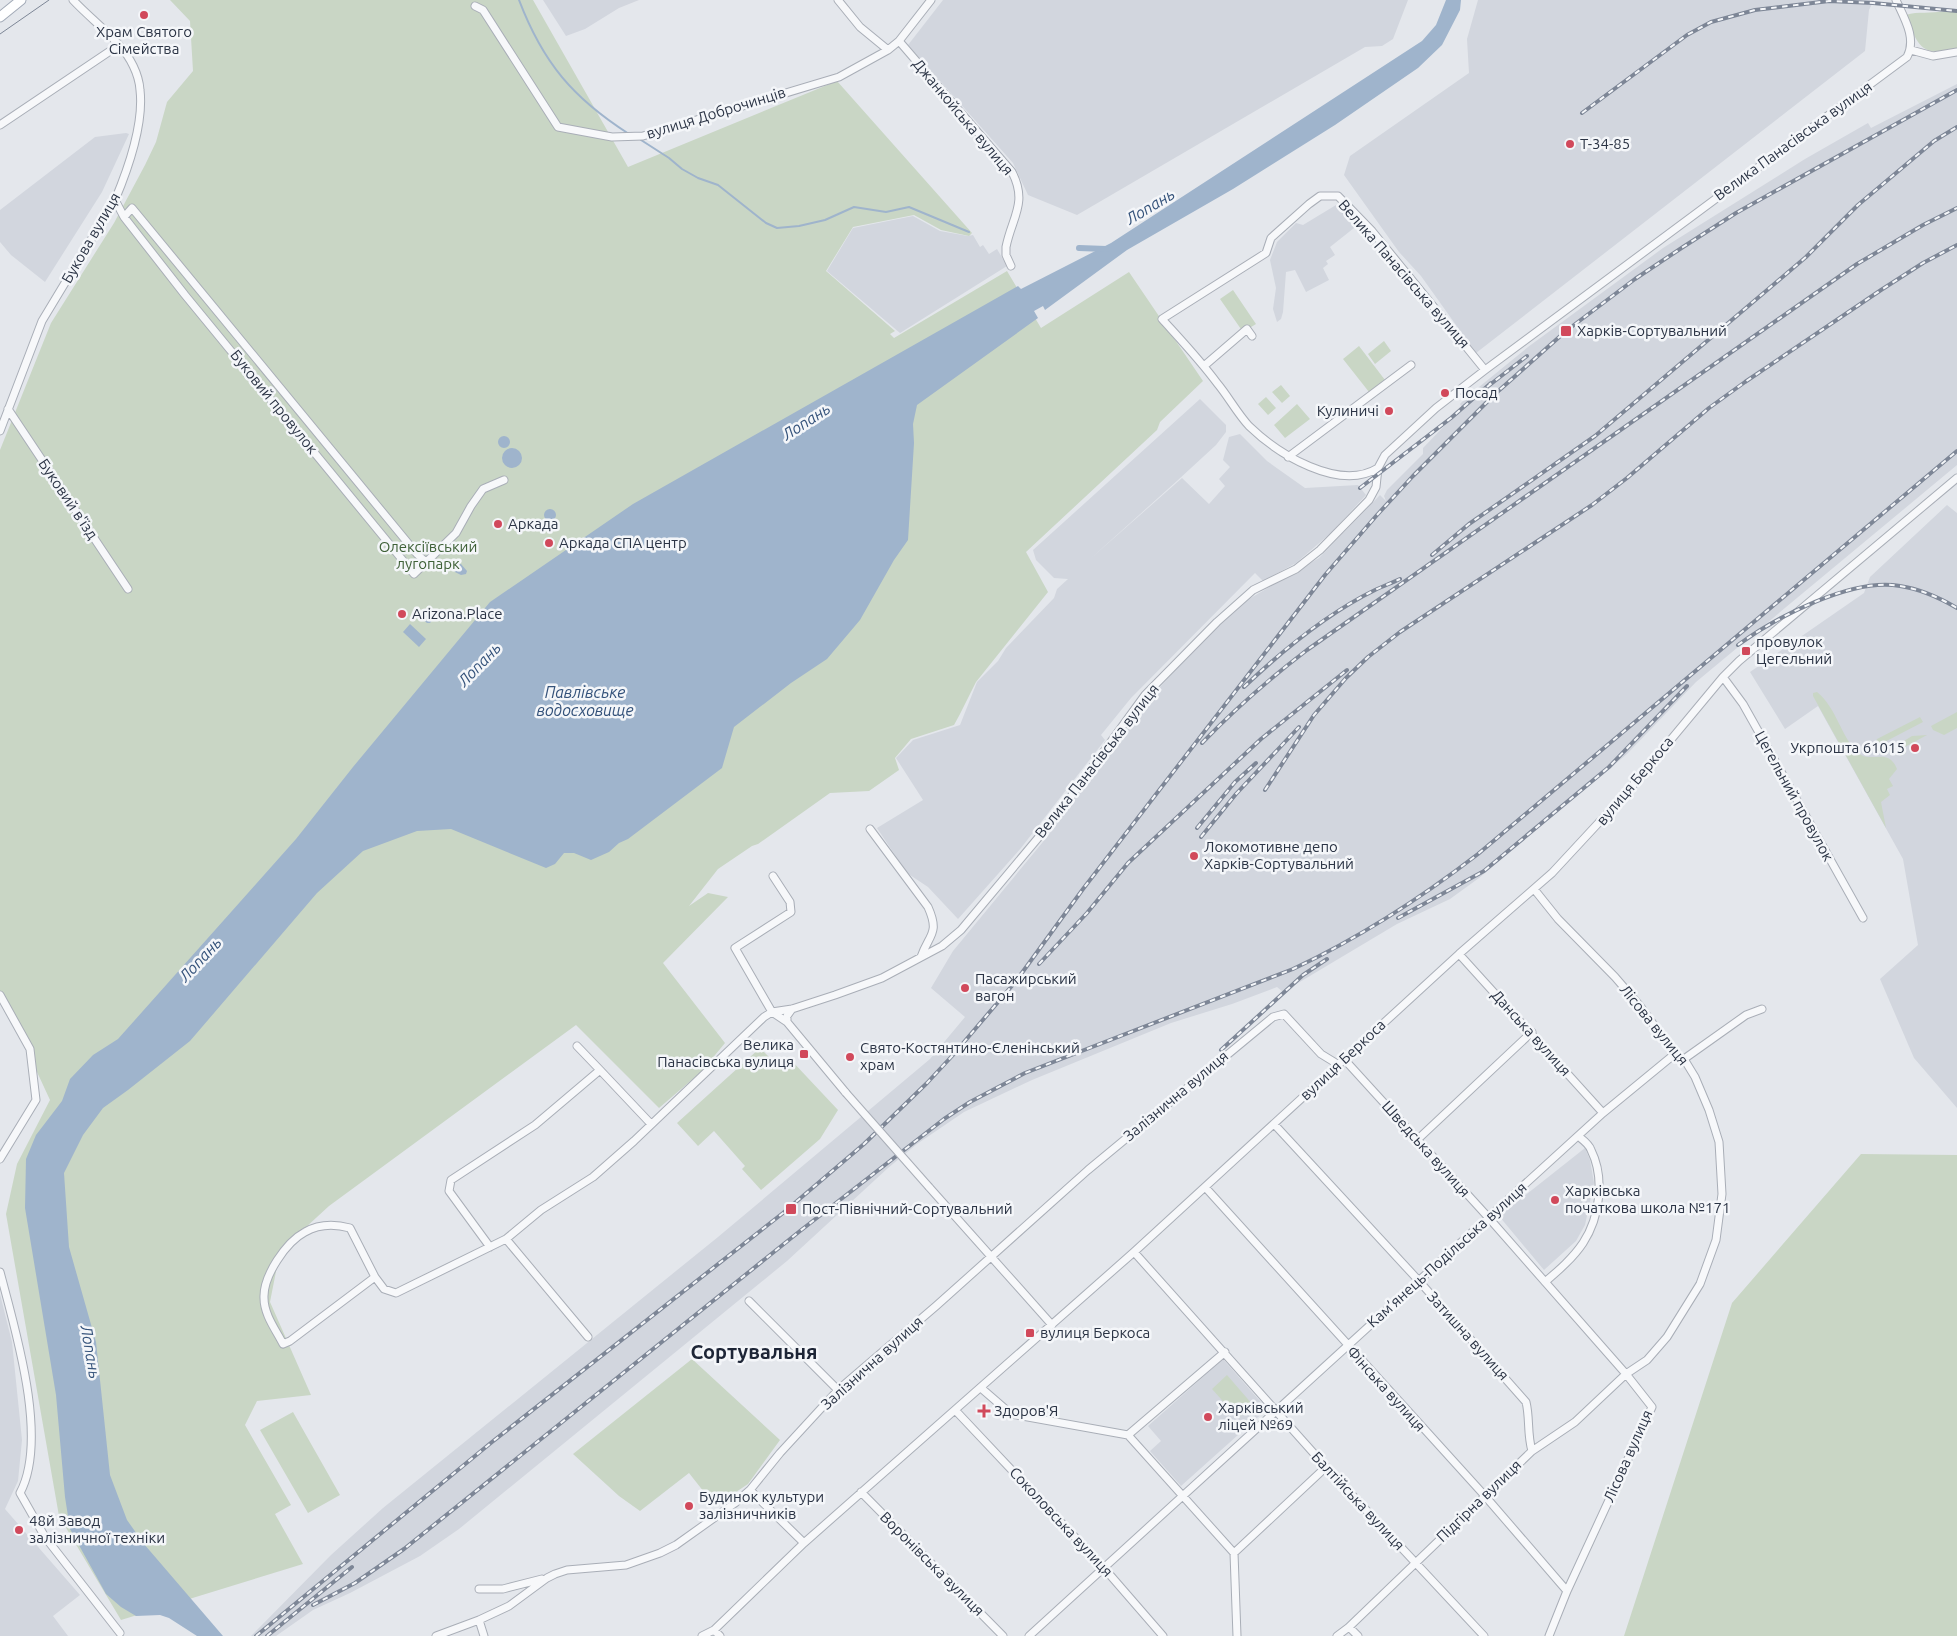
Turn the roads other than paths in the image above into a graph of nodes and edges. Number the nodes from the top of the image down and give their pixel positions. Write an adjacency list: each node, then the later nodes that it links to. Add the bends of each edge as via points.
1 (21, 0): 7 (main road)
2 (73, 0): 9 (street, Букова вулиця)
3 (838, 0): 10 (street, via 860,27)
4 (931, 0): 8 (street, вулиця Доброчинців)
5 (1896, 0): 11 (street, via 1910,35)
6 (475, 6): 10 (street, вулиця Доброчинців, via 483,10 558,128 612,137 643,136 839,77)
7 (0, 17)
8 (899, 41): 10 (street, вулиця Доброчинців); 16 (street, Джанкойська вулиця, via 1016,180 1020,199 1007,239 1006,255)
9 (119, 45): 13 (street); 14 (street, Букова вулиця, via 136,71 140,108 136,137)
10 (888, 50)
11 (1911, 50): 12 (street, via 1933,56); 20 (street, Велика Панасівська вулиця, via 1897,65)
12 (1957, 52)
13 (0, 125)
14 (115, 200): 15 (street, Буковий провулок); 21 (street, Букова вулиця, via 42,321)
15 (124, 218): 27 (street, Буковий провулок, via 132,208); 27 (street, Буковий провулок, via 414,574)
16 (1011, 266)
17 (1252, 336): 19 (street, via 1247,329)
18 (1410, 365): 23 (street)
19 (1204, 366): 20 (street, Велика Панасівська вулиця, via 1162,319 1266,252 1271,238 1279,230 1309,204 1326,195 1338,196 1372,231); 23 (street, Велика Панасівська вулиця, via 1248,424)
20 (1486, 370): 24 (street, Велика Панасівська вулиця, via 1393,446)
21 (8, 409): 22 (street, Букова вулиця); 28 (street, Буковий в'їзд)
22 (0, 431)
23 (1288, 457): 24 (street, Велика Панасівська вулиця, via 1340,475 1369,474)
24 (1378, 468): 35 (street, Велика Панасівська вулиця, via 1376,487 1362,508 1296,569 1253,590 1184,655 1145,695 1059,813 961,930 942,946)
25 (1957, 478): 29 (street, вулиця Беркоса)
26 (504, 480): 27 (street, Буковий провулок, via 484,489 456,533)
27 (426, 562)
28 (128, 589)
29 (1723, 677): 32 (street, вулиця Беркоса, via 1580,845); 33 (street, Цегельний провулок, via 1743,704)
30 (870, 829): 35 (street, via 928,907 933,919 934,931)
31 (773, 876): 39 (street, via 790,902 791,912 735,948)
32 (1534, 889): 34 (street, вулиця Беркоса); 44 (street, Лісова вулиця, via 1640,1006)
33 (1863, 918)
34 (1459, 954): 42 (street, Данська вулиця); 46 (street, вулиця Беркоса)
35 (921, 957): 37 (street, Велика Панасівська вулиця, via 882,978)
36 (0, 994): 53 (street, via 30,1050 36,1100)
37 (792, 1009): 39 (street, Велика Панасівська вулиця); 41 (street)
38 (1762, 1009): 45 (street, via 1746,1016)
39 (772, 1012): 41 (street); 49 (street)
40 (1273, 1017): 46 (street, Шведська вулиця, via 1284,1014 1321,1054); 59 (street, Залізнична вулиця, via 1095,1164)
41 (787, 1022): 59 (street, bridge)
42 (1532, 1032): 48 (street, Данська вулиця); 52 (street)
43 (577, 1046): 47 (street)
44 (1676, 1053): 45 (street, Лісова вулиця); 48 (street, Кам’янець-Подільська вулиця)
45 (1684, 1059): 69 (street, Лісова вулиця, via 1710,1110 1719,1142 1722,1194 1716,1240 1700,1284 1668,1337 1647,1360)
46 (1342, 1062): 50 (street, вулиця Беркоса); 52 (street, Шведська вулиця)
47 (600, 1070): 49 (street); 57 (street, via 535,1125 451,1180 449,1191)
48 (1603, 1113): 51 (street, Кам’янець-Подільська вулиця)
49 (651, 1124): 56 (street, via 593,1177 541,1210)
50 (1274, 1124): 54 (street, вулиця Беркоса); 62 (street, Затишна вулиця)
51 (1578, 1136): 55 (street, Кам’янець-Подільська вулиця); 63 (street, via 1591,1148 1595,1160 1598,1202 1583,1242 1570,1260)
52 (1417, 1140): 55 (street, Шведська вулиця)
53 (0, 1159)
54 (1205, 1187): 58 (street, вулиця Беркоса); 67 (street, Фінська вулиця)
55 (1488, 1217): 62 (street, Кам’янець-Подільська вулиця); 63 (street, Шведська вулиця)
56 (506, 1239): 57 (street); 66 (street)
57 (490, 1247): 61 (street, via 396,1293 384,1290)
58 (1134, 1252): 65 (street, вулиця Беркоса); 68 (street, Балтійська вулиця)
59 (990, 1257): 65 (street); 71 (street, Залізнична вулиця)
60 (0, 1272): 90 (street, via 21,1352 31,1429 30,1460 20,1493 45,1537)
61 (376, 1277): 61 (street, via 350,1228 336,1225 320,1227 305,1232 283,1253 266,1280 265,1310 283,1344)
62 (1419, 1281): 67 (street, Кам’янець-Подільська вулиця); 75 (street, Затишна вулиця, via 1526,1402)
63 (1545, 1282): 69 (street, Шведська вулиця)
64 (749, 1302): 71 (street)
65 (1052, 1325): 70 (street, вулиця Беркоса)
66 (588, 1337)
67 (1347, 1346): 73 (street, Кам’янець-Подільська вулиця); 80 (street, Фінська вулиця)
68 (1225, 1352): 73 (street, Балтійська вулиця); 74 (street)
69 (1626, 1374): 75 (street, Підгірна вулиця, via 1574,1422); 87 (street, Лісова вулиця, via 1652,1407)
70 (981, 1388): 72 (street, вулиця Беркоса); 74 (street, via 1011,1414)
71 (838, 1390): 77 (street, Залізнична вулиця)
72 (956, 1411): 78 (street, вулиця Беркоса); 84 (street, Соколовська вулиця)
73 (1276, 1411): 76 (street, Балтійська вулиця); 79 (street, Кам’янець-Подільська вулиця)
74 (1128, 1435): 79 (street)
75 (1532, 1450): 80 (street, Підгірна вулиця)
76 (1326, 1467): 82 (street); 83 (street, Балтійська вулиця)
77 (750, 1490): 81 (street); 85 (street, Залізнична вулиця, via 712,1520 660,1553 626,1565 567,1570)
78 (862, 1492): 81 (street, вулиця Беркоса); 96 (street, Воронівська вулиця)
79 (1182, 1496): 82 (street); 84 (street, Кам’янець-Подільська вулиця)
80 (1485, 1496): 83 (street, Підгірна вулиця); 87 (street, Фінська вулиця)
81 (804, 1543): 91 (street, вулиця Беркоса)
82 (1234, 1553): 99 (street)
83 (1415, 1562): 89 (street, Підгірна вулиця); 102 (street, Балтійська вулиця)
84 (1104, 1568): 97 (street, Кам’янець-Подільська вулиця); 98 (street, Соколовська вулиця)
85 (547, 1578): 86 (street, via 503,1589); 88 (street, Залізнична вулиця, via 509,1606)
86 (479, 1589)
87 (1567, 1591): 103 (street, Лісова вулиця)
88 (479, 1620): 92 (street, Залізнична вулиця); 93 (street)
89 (1350, 1627): 100 (street, Підгірна вулиця); 101 (street)
90 (120, 1633)
91 (713, 1633): 94 (street, вулиця Беркоса); 95 (street)
92 (436, 1636)
93 (484, 1636)
94 (702, 1636)
95 (720, 1636)
96 (1003, 1636)
97 (1028, 1636)
98 (1164, 1636)
99 (1237, 1636)
100 (1337, 1636)
101 (1358, 1636)
102 (1484, 1636)
103 (1549, 1636)

